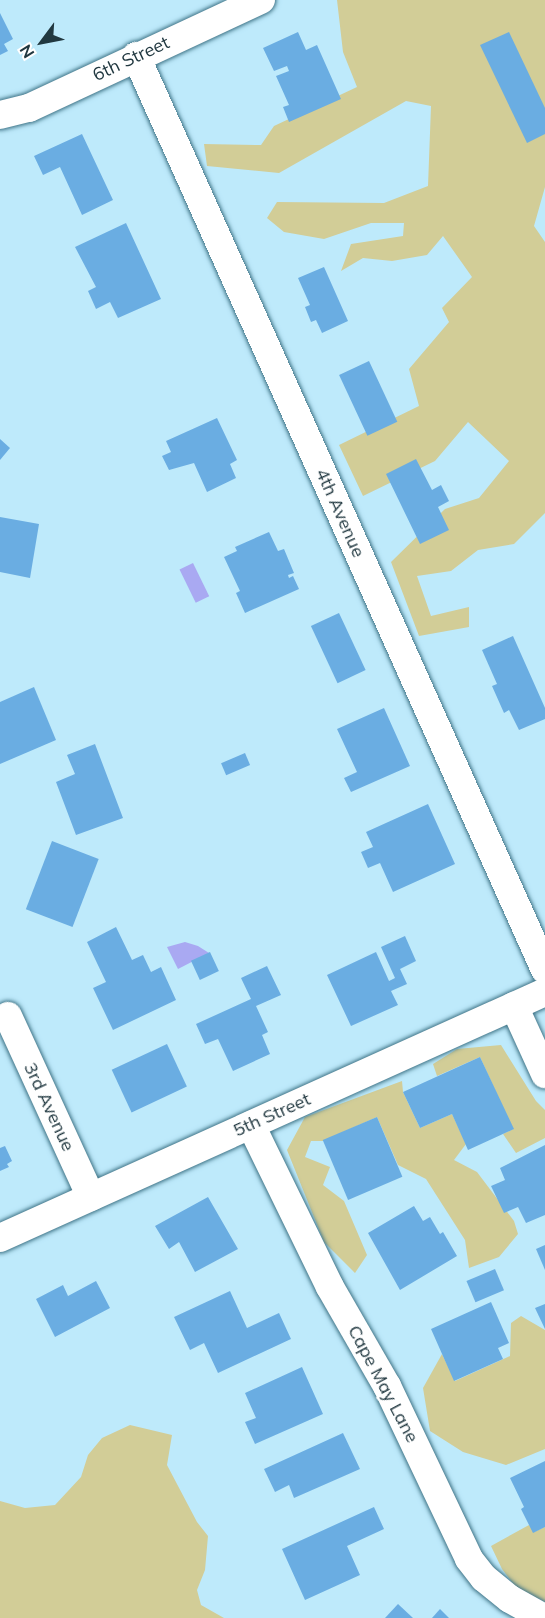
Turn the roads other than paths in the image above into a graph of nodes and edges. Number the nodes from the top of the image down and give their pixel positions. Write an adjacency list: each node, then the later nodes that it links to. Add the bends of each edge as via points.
1 (261, 0): 2 (street, 6th Street)
2 (136, 56): 3 (street, 6th Street, via 29,108); 4 (street, 4th Avenue)
3 (0, 115)
4 (545, 969)
5 (545, 992): 6 (street, 5th Street)
6 (514, 1006): 8 (street); 9 (street, 5th Street)
7 (8, 1017): 10 (street, 3rd Avenue)
8 (545, 1074)
9 (251, 1125): 10 (street, 5th Street); 12 (street, Cape May Lane, via 330,1287 387,1386 469,1559 484,1578 510,1599)
10 (91, 1197): 11 (street, 5th Street)
11 (0, 1238)
12 (544, 1618)

